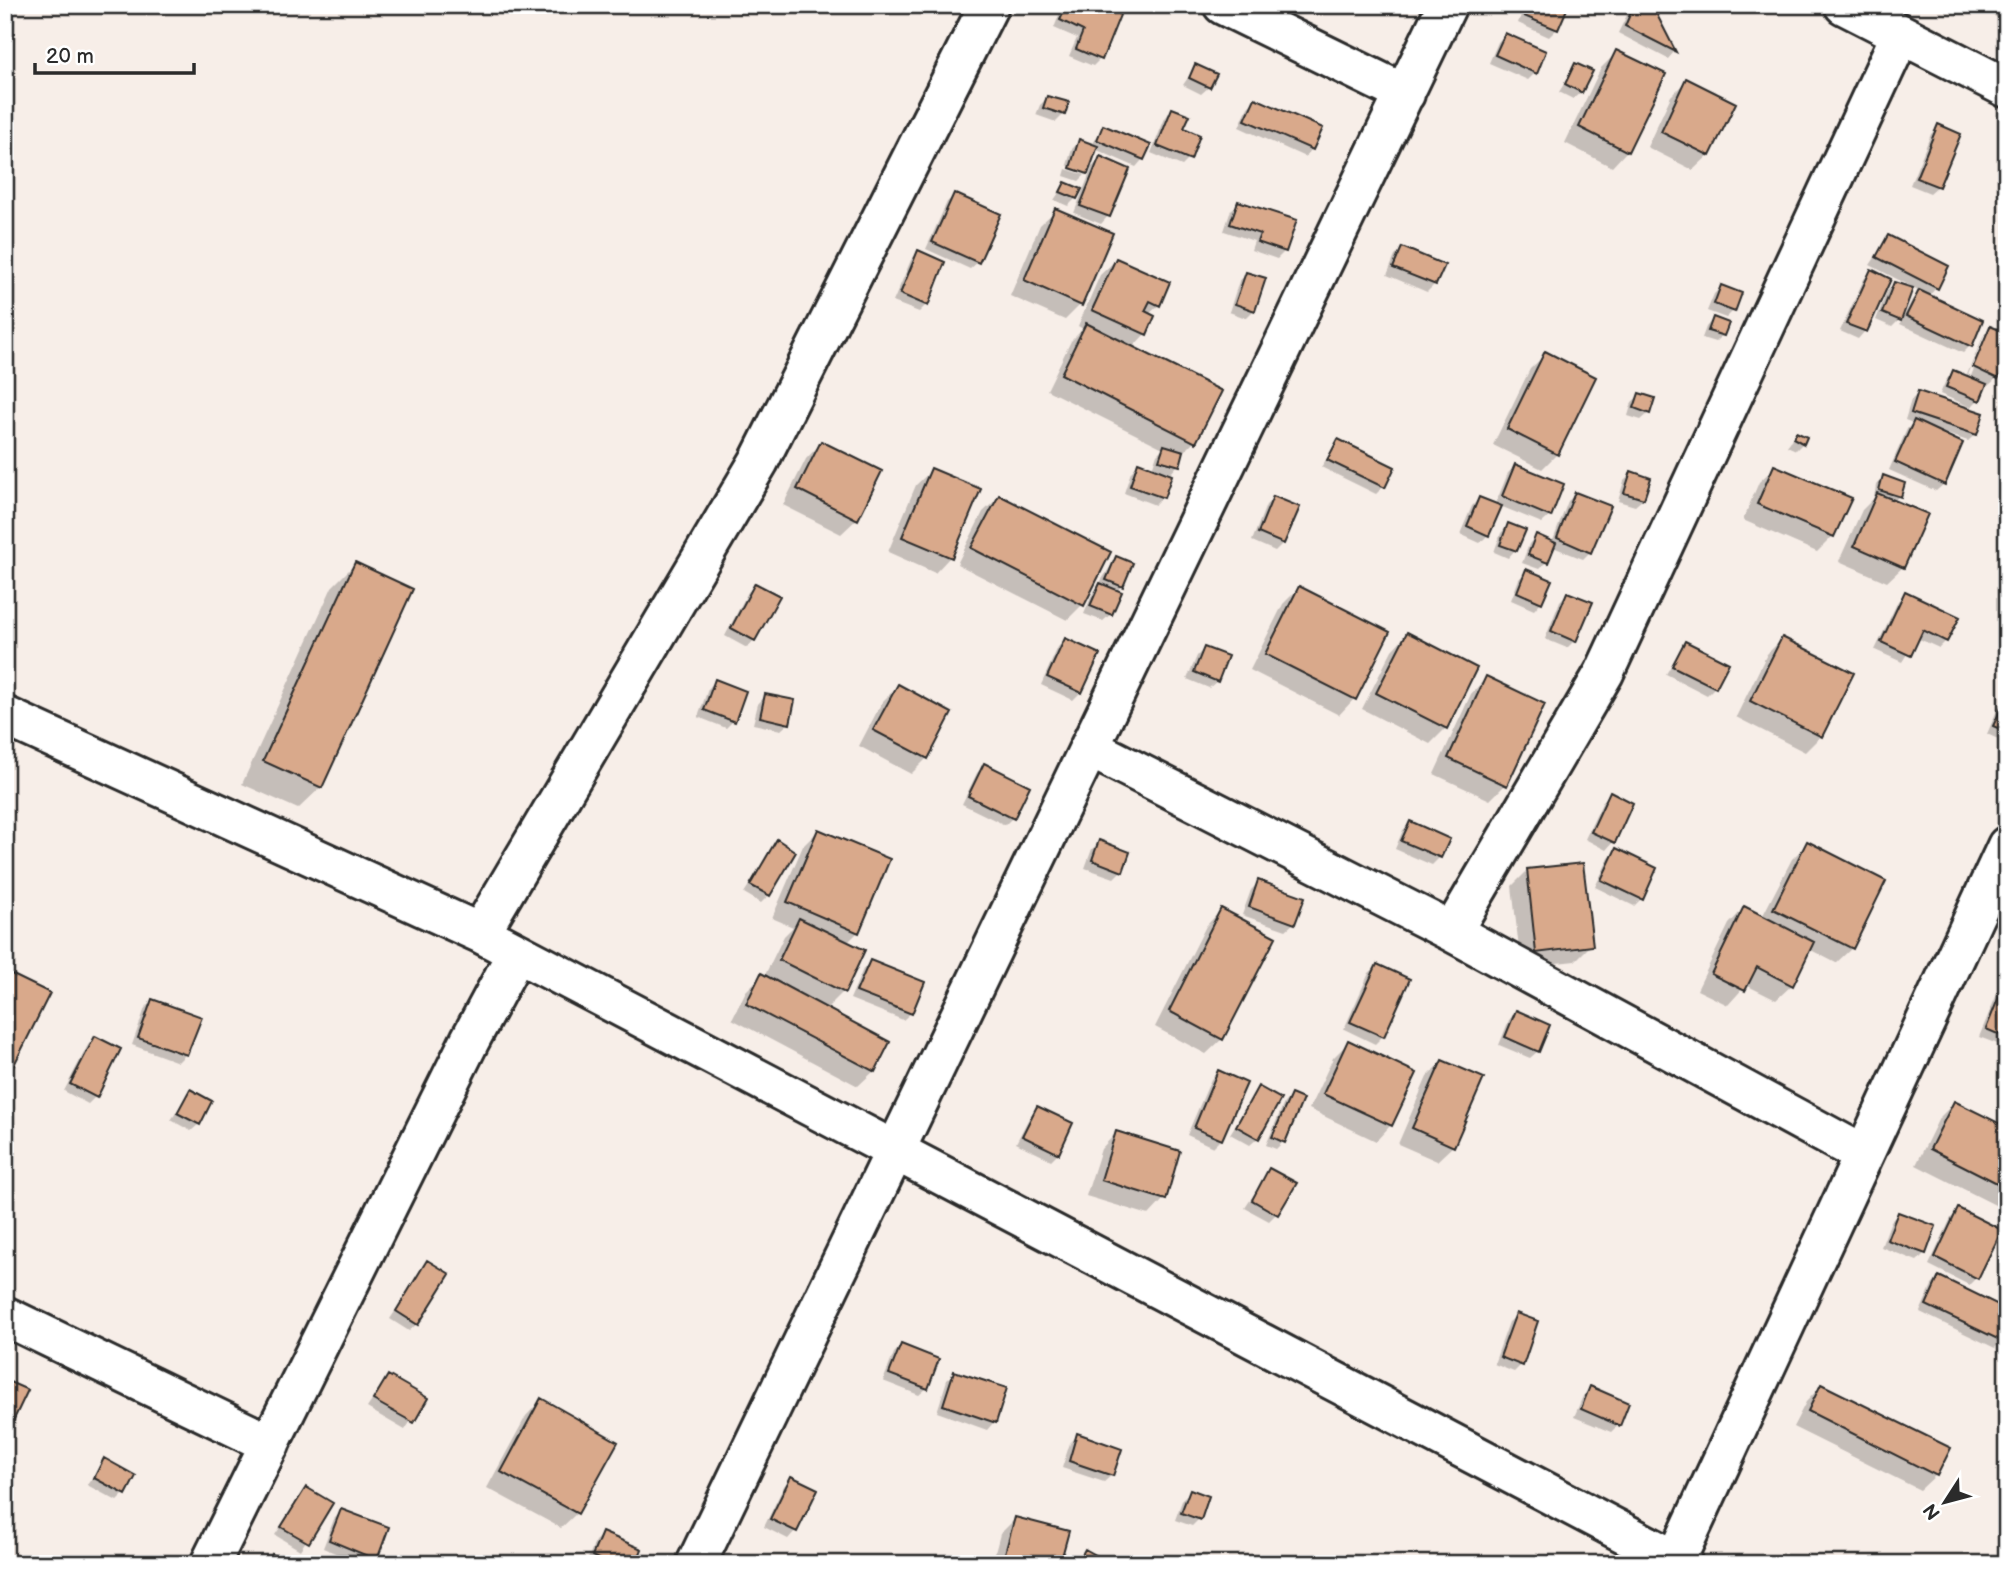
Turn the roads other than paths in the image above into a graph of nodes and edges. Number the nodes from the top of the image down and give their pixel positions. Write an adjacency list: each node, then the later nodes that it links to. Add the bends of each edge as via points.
1 (989, 5): 12 (street, via 759,461)
2 (1223, 5): 7 (street)
3 (1447, 5): 7 (street)
4 (1844, 5): 5 (street)
5 (1901, 34): 6 (street); 11 (street, via 1604,673)
6 (2007, 88)
7 (1405, 94): 9 (street)
8 (5, 716): 12 (street)
9 (1090, 748): 11 (street); 14 (street)
10 (2007, 846): 15 (street)
11 (1452, 932): 15 (street)
12 (480, 933): 13 (street)
13 (516, 954): 14 (street); 17 (street)
14 (896, 1153): 18 (street); 20 (street)
15 (1862, 1154): 18 (street)
16 (5, 1316): 17 (street)
17 (270, 1444): 19 (street)
18 (1680, 1562)
19 (210, 1564)
20 (696, 1564)

